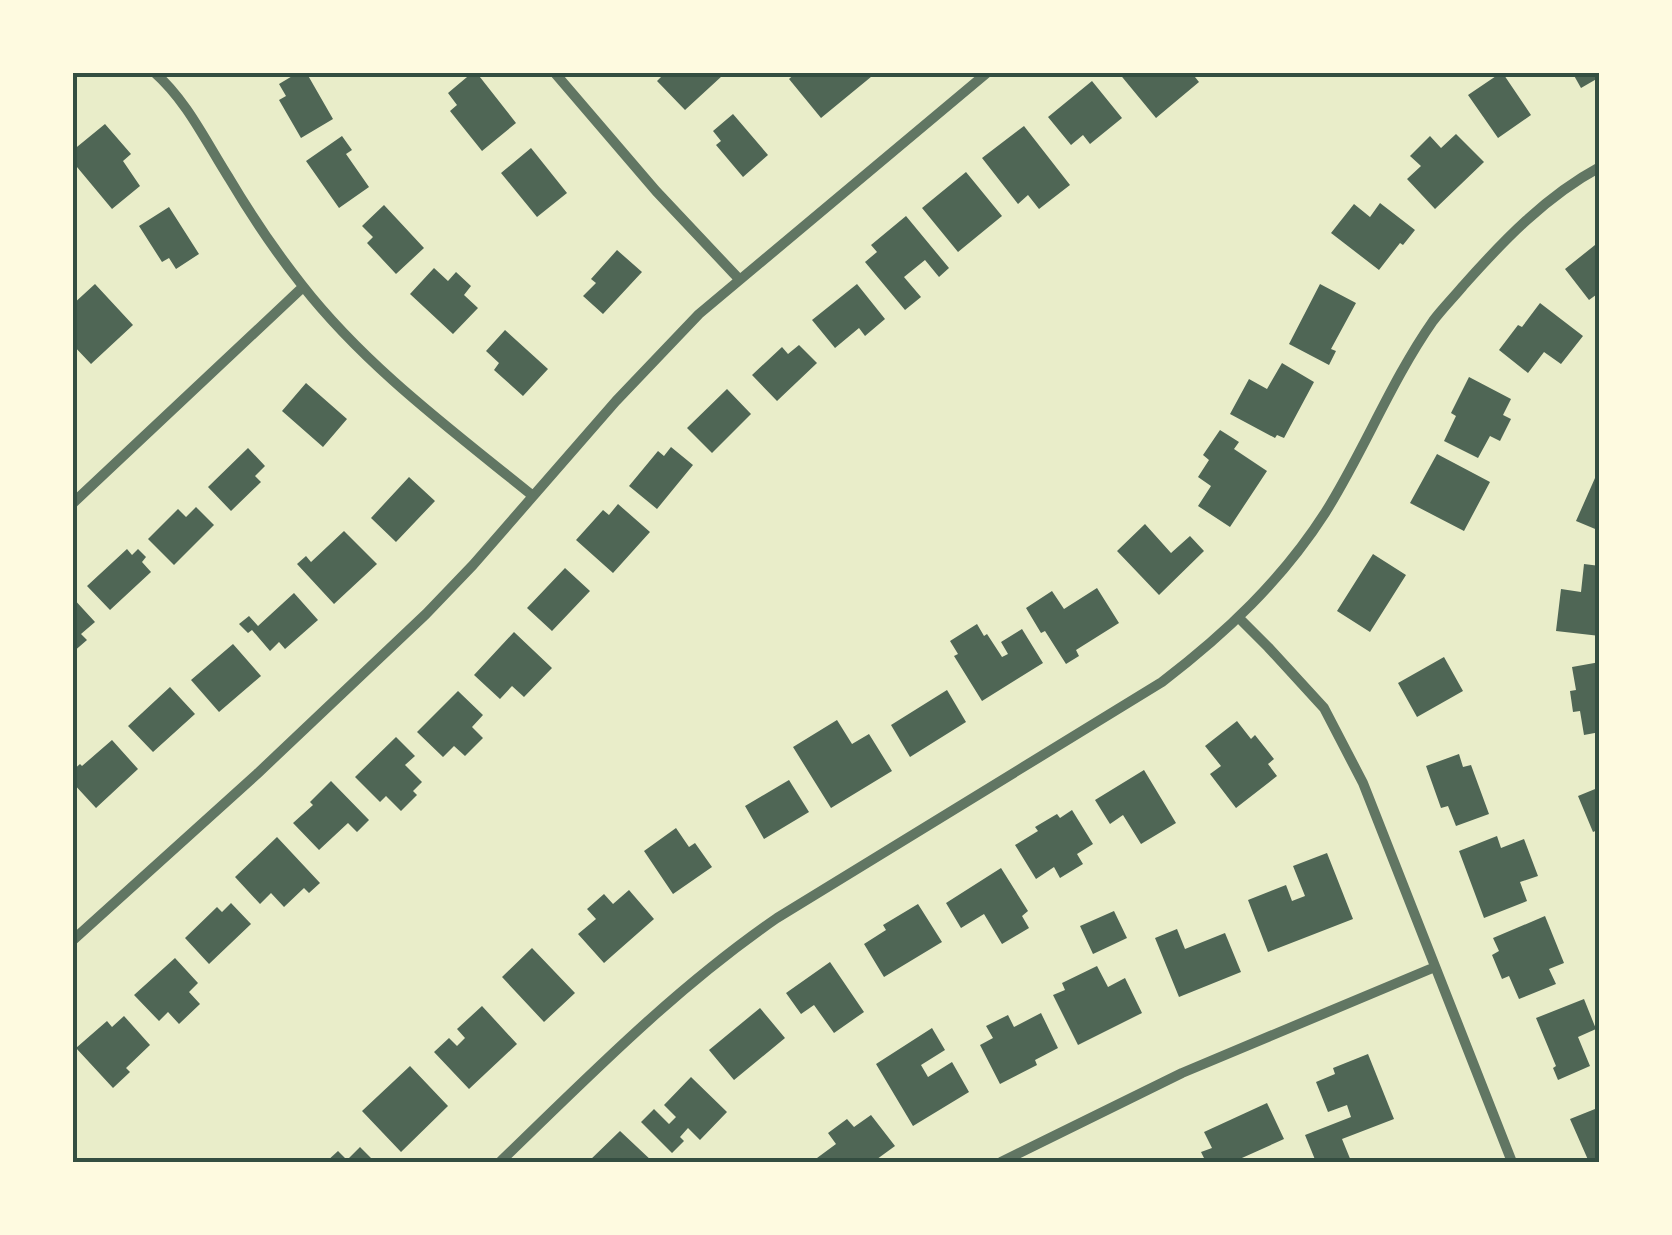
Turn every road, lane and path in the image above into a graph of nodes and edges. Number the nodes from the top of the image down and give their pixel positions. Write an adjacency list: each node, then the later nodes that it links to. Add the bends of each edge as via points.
1 (154, 72): 6 (street, via 184,104)
2 (554, 72): 5 (street)
3 (986, 73): 5 (street)
4 (1600, 167): 9 (street, via 1520,226 1434,320 1326,512)
5 (740, 280): 7 (street, via 663,351)
6 (303, 286): 7 (street, via 416,401); 8 (street)
7 (534, 496): 10 (street, via 426,614)
8 (72, 504)
9 (1239, 618): 11 (street, via 1324,708 1343,741); 12 (street, via 1162,682 727,953 641,1025)
10 (72, 941)
11 (1435, 968): 13 (street, via 1182,1073); 14 (street)
12 (500, 1162)
13 (1001, 1162)
14 (1512, 1162)

